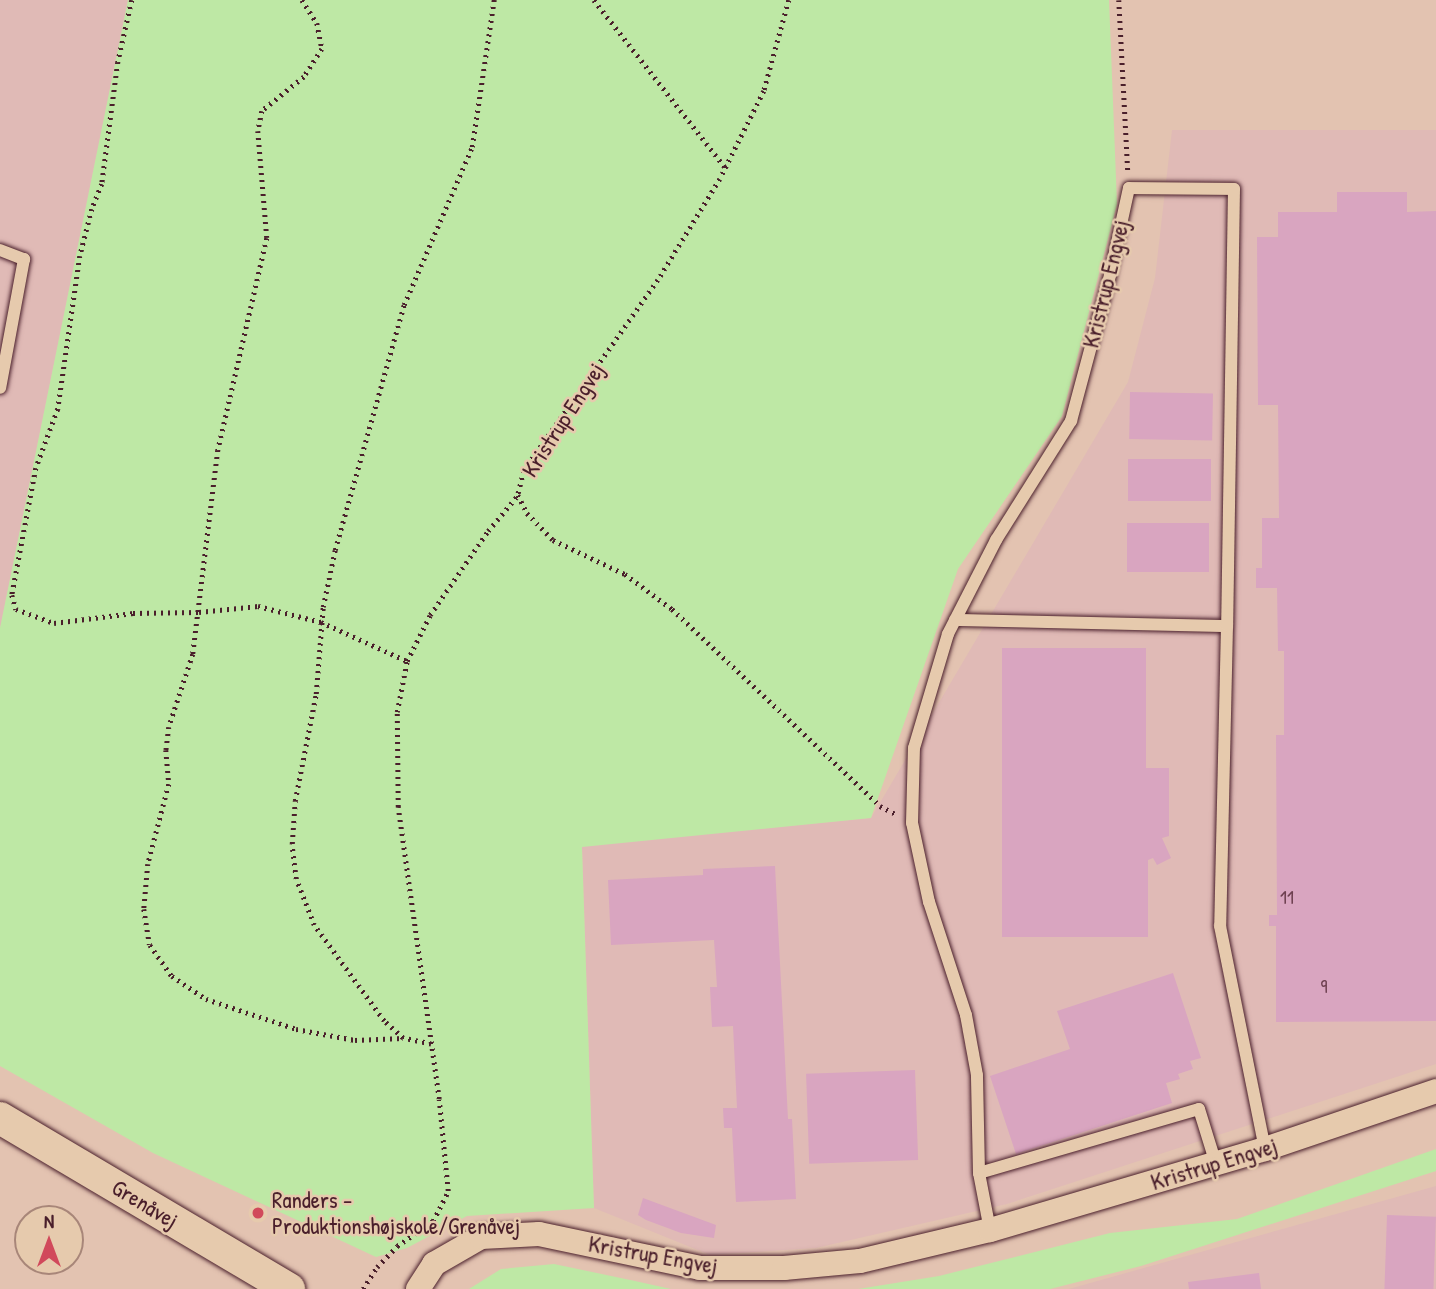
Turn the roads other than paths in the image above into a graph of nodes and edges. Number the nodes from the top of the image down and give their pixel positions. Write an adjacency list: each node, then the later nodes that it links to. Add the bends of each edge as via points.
1 (0, 250): 2 (lane, via 24,259)
2 (0, 388)
3 (955, 620): 4 (lane); 4 (lane, Kristrup Engvej, via 996,540 1071,421 1129,188 1234,189); 9 (lane, Kristrup Engvej, via 914,748 912,822 929,902 967,1015 977,1075)
4 (1227, 626): 7 (lane, via 1220,926)
5 (1436, 1091): 7 (street, Kristrup Engvej)
6 (0, 1118): 11 (street, Grenåvej)
7 (1265, 1149): 8 (street, Kristrup Engvej)
8 (1216, 1164): 9 (lane, via 1199,1109); 10 (street, Kristrup Engvej)
9 (979, 1173): 10 (lane, Kristrup Engvej)
10 (990, 1230): 12 (street, Kristrup Engvej, via 860,1261 784,1268 700,1268 539,1234 481,1237 434,1264)
11 (289, 1289)
12 (418, 1289)

